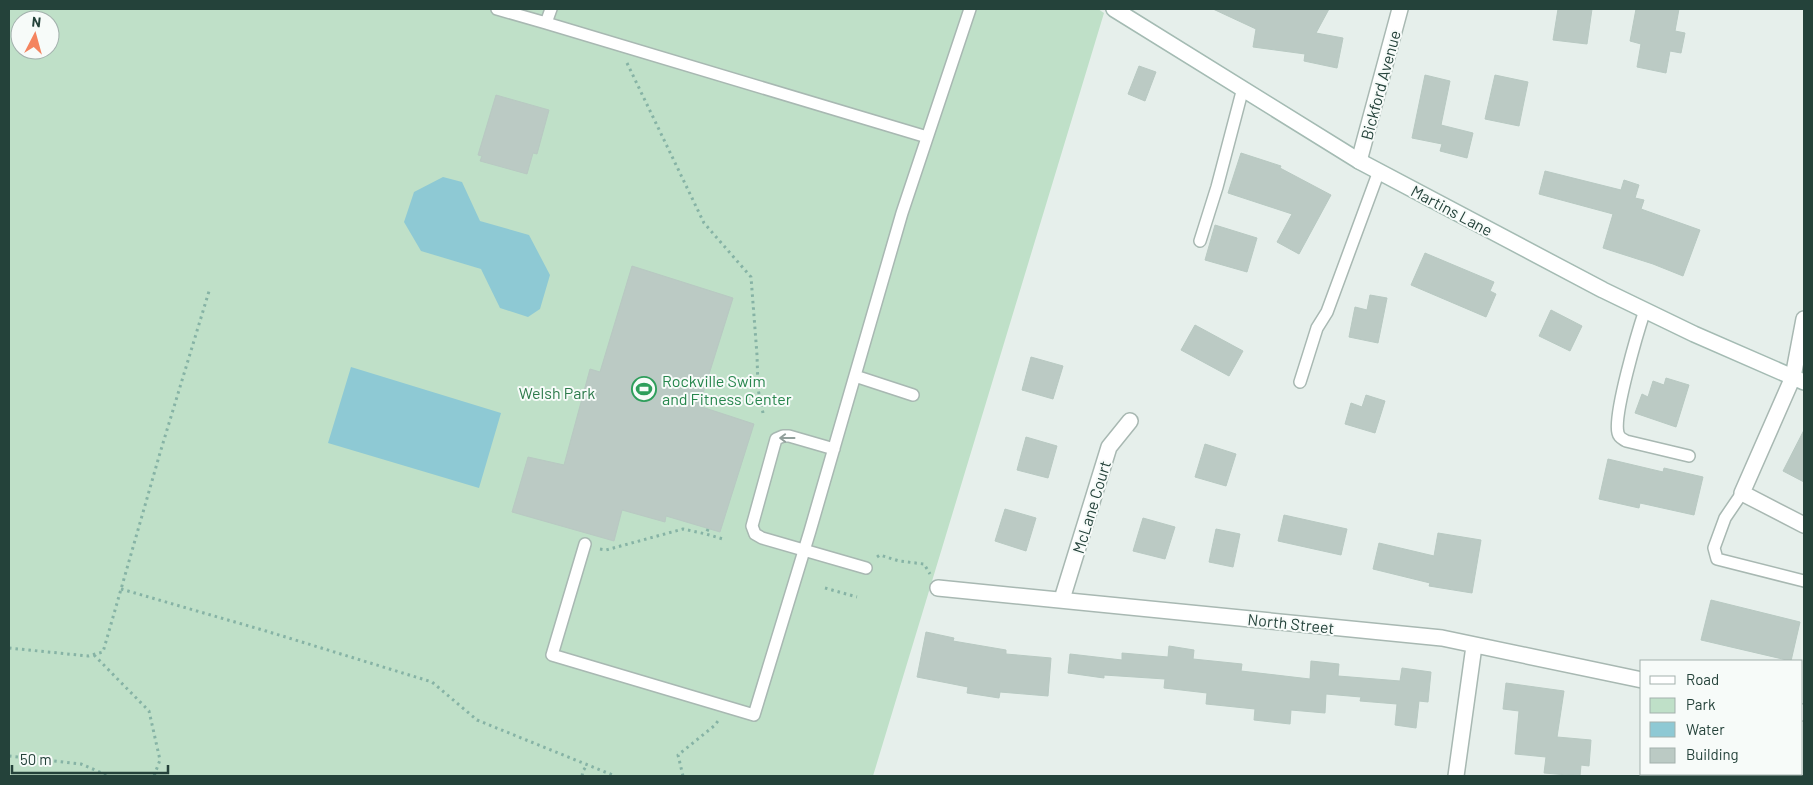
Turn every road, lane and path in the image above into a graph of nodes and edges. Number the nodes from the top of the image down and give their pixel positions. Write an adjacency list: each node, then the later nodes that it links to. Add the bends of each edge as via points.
1 (497, 9): 6 (lane)
2 (551, 9): 6 (lane)
3 (970, 9): 9 (lane)
4 (1114, 9): 8 (street, Martins Lane)
5 (1400, 9): 10 (street, Bickford Avenue)
6 (546, 23): 7 (lane)
7 (618, 45): 9 (lane); 20 (path, via 704,224 751,277 758,389)
8 (1243, 88): 10 (street, Martins Lane); 12 (lane)
9 (927, 138): 16 (lane)
10 (1359, 161): 11 (street, Martins Lane)
11 (1378, 171): 14 (street, Martins Lane); 18 (lane, via 1327,312 1317,328)
12 (1200, 241)
13 (210, 288): 35 (path)
14 (1645, 310): 17 (street, Martins Lane); 23 (lane, via 1625,384 1618,432 1626,441)
15 (1804, 319): 17 (street)
16 (855, 376): 19 (lane); 22 (lane)
17 (1799, 380): 24 (street)
18 (1300, 382)
19 (913, 395)
20 (763, 413)
21 (1130, 420): 37 (street, McLane Court, via 1110,447)
22 (834, 449): 30 (lane); 30 (lane, one-way to 30, via 789,436 776,439 756,506 752,526 755,534)
23 (1689, 456)
24 (1742, 493): 25 (street); 32 (lane, via 1725,518 1714,548 1717,559)
25 (1804, 525)
26 (708, 529): 27 (path)
27 (706, 534): 28 (path); 29 (path, via 683,529 606,550)
28 (723, 539)
29 (585, 545): 30 (lane, via 552,655 754,715)
30 (804, 552): 31 (lane)
31 (866, 568): 34 (path, via 880,554 899,561 924,564)
32 (1804, 581)
33 (825, 588): 36 (path)
34 (938, 588): 37 (street, North Street)
35 (121, 589): 40 (path, via 102,652); 44 (path, via 432,682 477,720)
36 (856, 597)
37 (1062, 599): 38 (street, North Street, via 1442,638)
38 (1474, 646): 41 (street, North Street); 50 (street)
39 (9, 648): 40 (path)
40 (94, 655): 46 (path, via 149,711 160,760)
41 (1640, 680)
42 (719, 719): 49 (path, via 678,755)
43 (9, 756): 45 (path, via 81,764)
44 (587, 765): 47 (path); 48 (path)
45 (108, 776)
46 (154, 776)
47 (582, 776)
48 (615, 776)
49 (682, 776)
50 (1456, 776)

